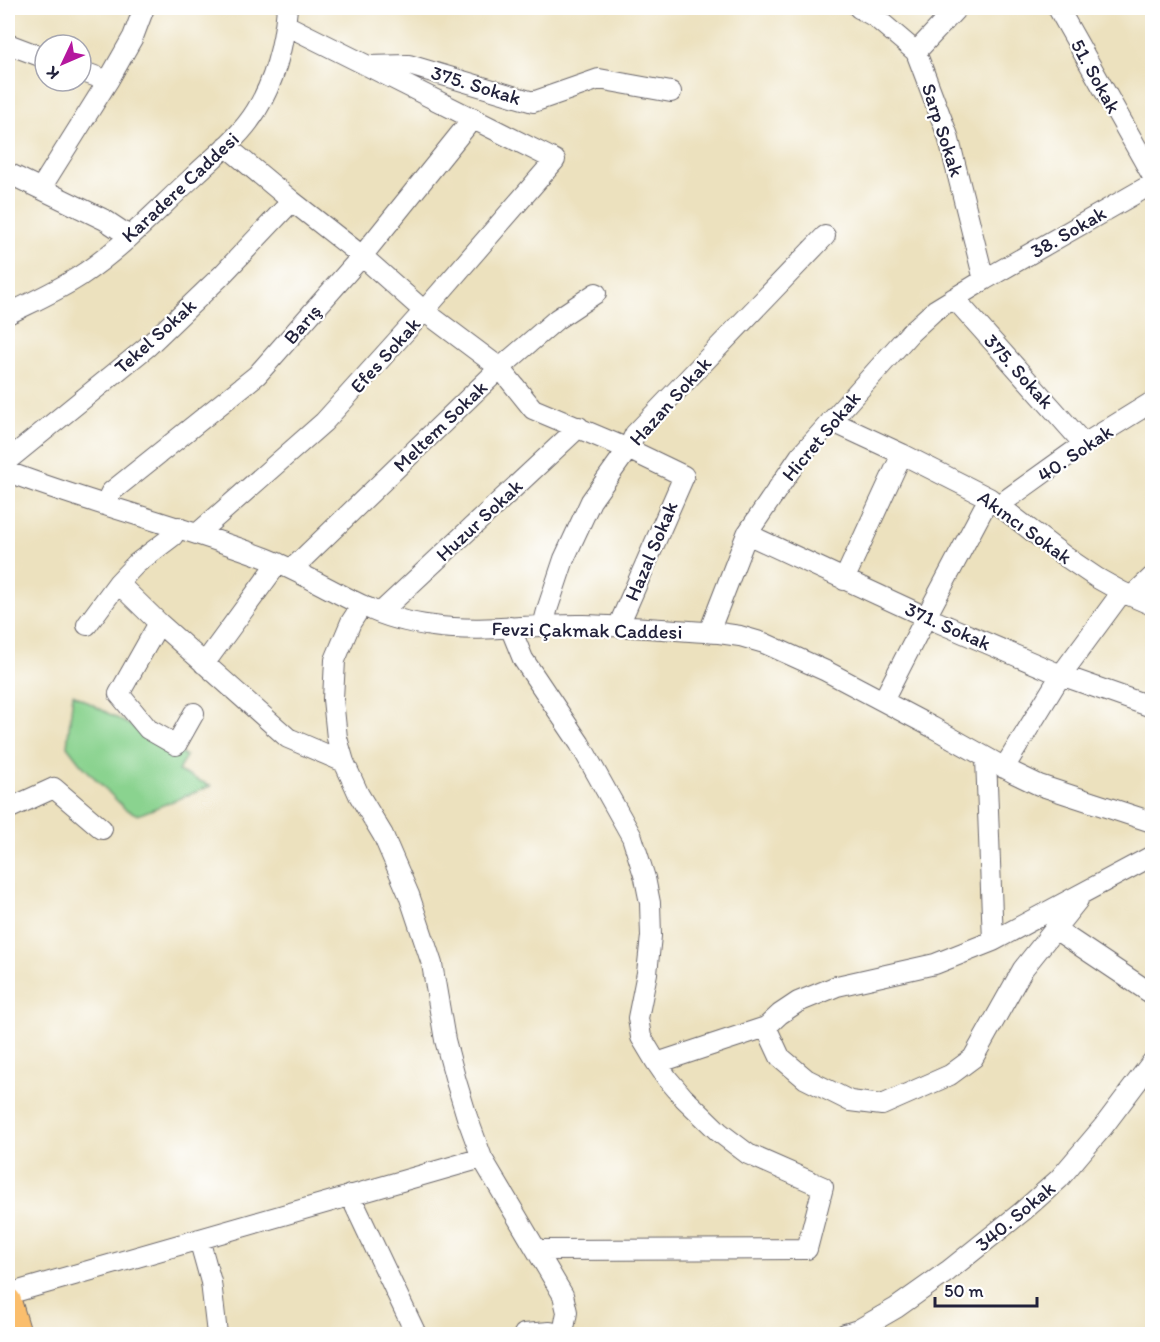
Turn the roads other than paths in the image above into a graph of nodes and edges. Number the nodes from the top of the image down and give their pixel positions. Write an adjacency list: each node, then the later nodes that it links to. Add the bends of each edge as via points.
1 (144, 8): 11 (street)
2 (859, 8): 7 (street, Sarp Sokak)
3 (957, 8): 7 (street)
4 (1058, 8): 16 (street, 51. Sokak)
5 (286, 16): 9 (street, 375. Sokak); 14 (street, Karadere Caddesi, via 273,76 256,111)
6 (8, 44): 8 (street)
7 (916, 52): 23 (street, Sarp Sokak, via 948,136)
8 (33, 53)
9 (368, 66): 12 (street, 375. Sokak, via 409,65 533,102 600,79); 13 (street)
10 (93, 75): 11 (street)
11 (108, 81): 18 (street)
12 (671, 92)
13 (473, 118): 22 (street, Barış); 26 (street, Efes Sokak, via 555,160)
14 (226, 146): 19 (street); 20 (street, Karadere Caddesi)
15 (8, 173): 18 (street)
16 (1152, 175)
17 (1152, 184): 23 (street, 38. Sokak)
18 (40, 188): 20 (street)
19 (292, 201): 22 (street); 35 (street, Tekel Sokak, via 147,347)
20 (129, 236): 27 (street, Karadere Caddesi, via 80,276)
21 (825, 236): 33 (street, Hazan Sokak, via 635,434)
22 (362, 256): 26 (street); 38 (street, Barış, via 257,375 111,492)
23 (984, 280): 25 (street, Hicret Sokak)
24 (596, 293): 28 (street, Meltem Sokak, via 557,319)
25 (954, 298): 30 (street, Hicret Sokak, via 910,333); 32 (street, 375. Sokak)
26 (424, 311): 28 (street); 40 (street, Efes Sokak, via 324,422)
27 (8, 314)
28 (500, 368): 31 (street, via 533,409); 42 (street, Meltem Sokak)
29 (1152, 402): 32 (street, 40. Sokak)
30 (831, 421): 34 (street, Akıncı Sokak); 41 (street, Hicret Sokak, via 800,456)
31 (579, 427): 33 (street); 48 (street, Huzur Sokak)
32 (1084, 444): 37 (street, 40. Sokak)
33 (628, 449): 52 (street, Hazan Sokak, via 591,501 564,559); 54 (street, Hazal Sokak, via 684,476)
34 (902, 454): 37 (street, Akıncı Sokak); 44 (street)
35 (8, 460)
36 (8, 472): 38 (street, Fevzi Çakmak Caddesi)
37 (994, 502): 46 (street, Akıncı Sokak, via 1063,555); 49 (street)
38 (105, 504): 39 (street, Fevzi Çakmak Caddesi)
39 (178, 527): 40 (street, Fevzi Çakmak Caddesi); 45 (street, via 173,537 136,564)
40 (198, 533): 42 (street, Fevzi Çakmak Caddesi)
41 (747, 534): 44 (street, 371. Sokak); 55 (street, Hicret Sokak)
42 (285, 566): 48 (street, Fevzi Çakmak Caddesi); 56 (street, Meltem Sokak)
43 (1152, 577): 46 (street)
44 (844, 580): 49 (street, 371. Sokak)
45 (118, 583): 50 (street); 51 (street)
46 (1127, 594): 47 (street, Akıncı Sokak); 57 (street)
47 (1152, 604)
48 (371, 609): 53 (street, Fevzi Çakmak Caddesi, via 433,626); 62 (street, Huzur Sokak, via 351,622 335,660 333,699)
49 (926, 617): 57 (street, 371. Sokak); 58 (street)
50 (159, 624): 56 (street); 60 (street, via 119,694 148,729 176,745)
51 (87, 625)
52 (543, 626): 53 (street, Fevzi Çakmak Caddesi); 54 (street, Fevzi Çakmak Caddesi)
53 (510, 627): 74 (street, via 523,659 580,744 632,837 650,903 651,936 638,1018 641,1037)
54 (618, 627): 55 (street, Fevzi Çakmak Caddesi)
55 (709, 632): 58 (street, Fevzi Çakmak Caddesi, via 765,643)
56 (204, 664): 62 (street, via 288,738)
57 (1061, 675): 59 (street, 371. Sokak); 63 (street)
58 (883, 701): 61 (street, Fevzi Çakmak Caddesi)
59 (1152, 707)
60 (194, 713)
61 (986, 758): 63 (street, Fevzi Çakmak Caddesi); 70 (street)
62 (344, 762): 75 (street, Huzur Sokak, via 409,895 432,964 456,1081)
63 (1004, 768): 65 (street, Fevzi Çakmak Caddesi, via 1039,785)
64 (8, 809): 66 (street, via 54,788)
65 (1152, 822)
66 (102, 829)
67 (1152, 856): 68 (street)
68 (1084, 893): 69 (street); 70 (street)
69 (1055, 929): 71 (street); 72 (street, via 1023,969 973,1058 950,1075 882,1105 850,1101 806,1079 780,1058)
70 (993, 941): 72 (street, via 934,964 837,986 798,1002)
71 (1152, 994)
72 (766, 1027): 74 (street)
73 (1152, 1062): 86 (street, 340. Sokak, via 1059,1179 948,1271 896,1308)
74 (657, 1064): 78 (street, via 684,1098 748,1154 823,1187 807,1249)
75 (482, 1158): 76 (street); 78 (street, Huzur Sokak)
76 (350, 1196): 77 (street); 83 (street)
77 (199, 1239): 79 (street); 82 (street, via 211,1282)
78 (537, 1250): 85 (street, Huzur Sokak, via 563,1295 567,1311)
79 (8, 1294)
80 (8, 1301): 81 (main road)
81 (18, 1335)
82 (217, 1335)
83 (416, 1335)
84 (524, 1335): 85 (street)
85 (562, 1335)
86 (845, 1335)

